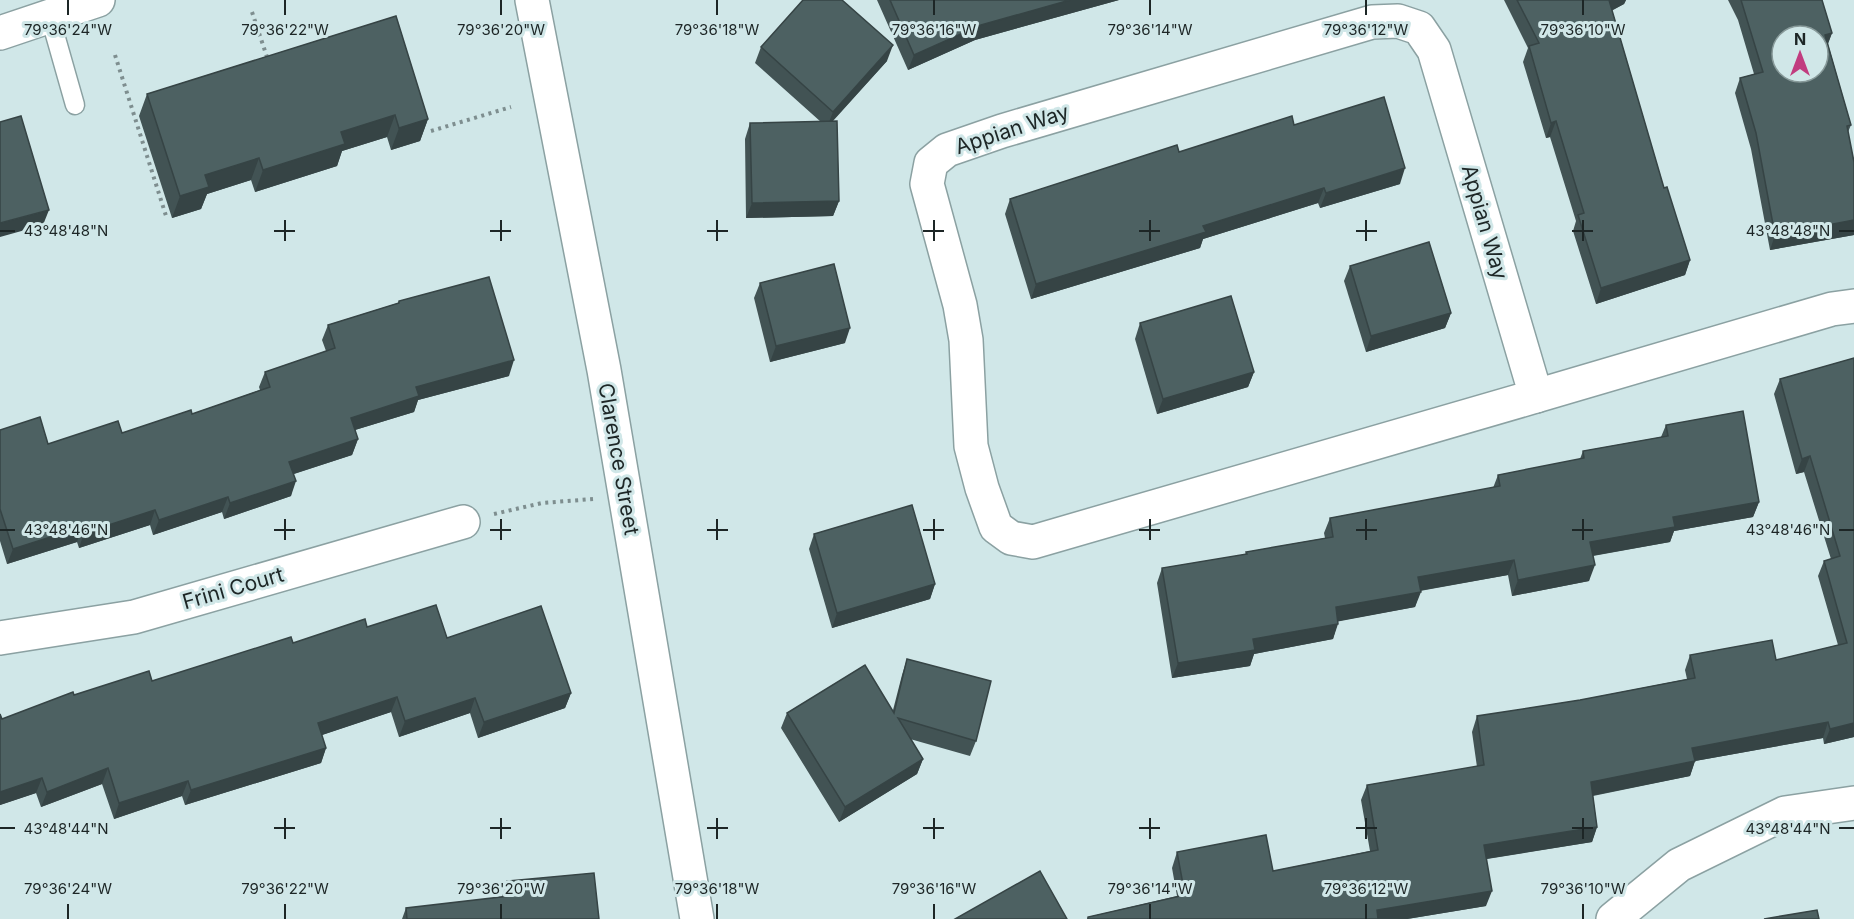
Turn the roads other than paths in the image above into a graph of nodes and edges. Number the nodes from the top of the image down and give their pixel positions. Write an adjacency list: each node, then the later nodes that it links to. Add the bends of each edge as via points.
1 (98, 0): 3 (street)
2 (532, 0): 11 (street, Clarence Street, via 626,497)
3 (50, 17): 4 (street); 5 (lane)
4 (0, 33)
5 (75, 105)
6 (1854, 306): 7 (street, Appian Way, via 1832,309)
7 (1536, 396): 7 (street, Appian Way, via 1434,50 1419,28 1398,21 1372,22 1002,130 947,150 931,163 927,184 966,340 971,446 996,527 1011,538 1033,542)
8 (463, 522): 9 (street, Frini Court, via 134,617)
9 (0, 638)
10 (1854, 803): 12 (street, via 1785,813 1679,865)
11 (697, 919)
12 (1613, 919)

